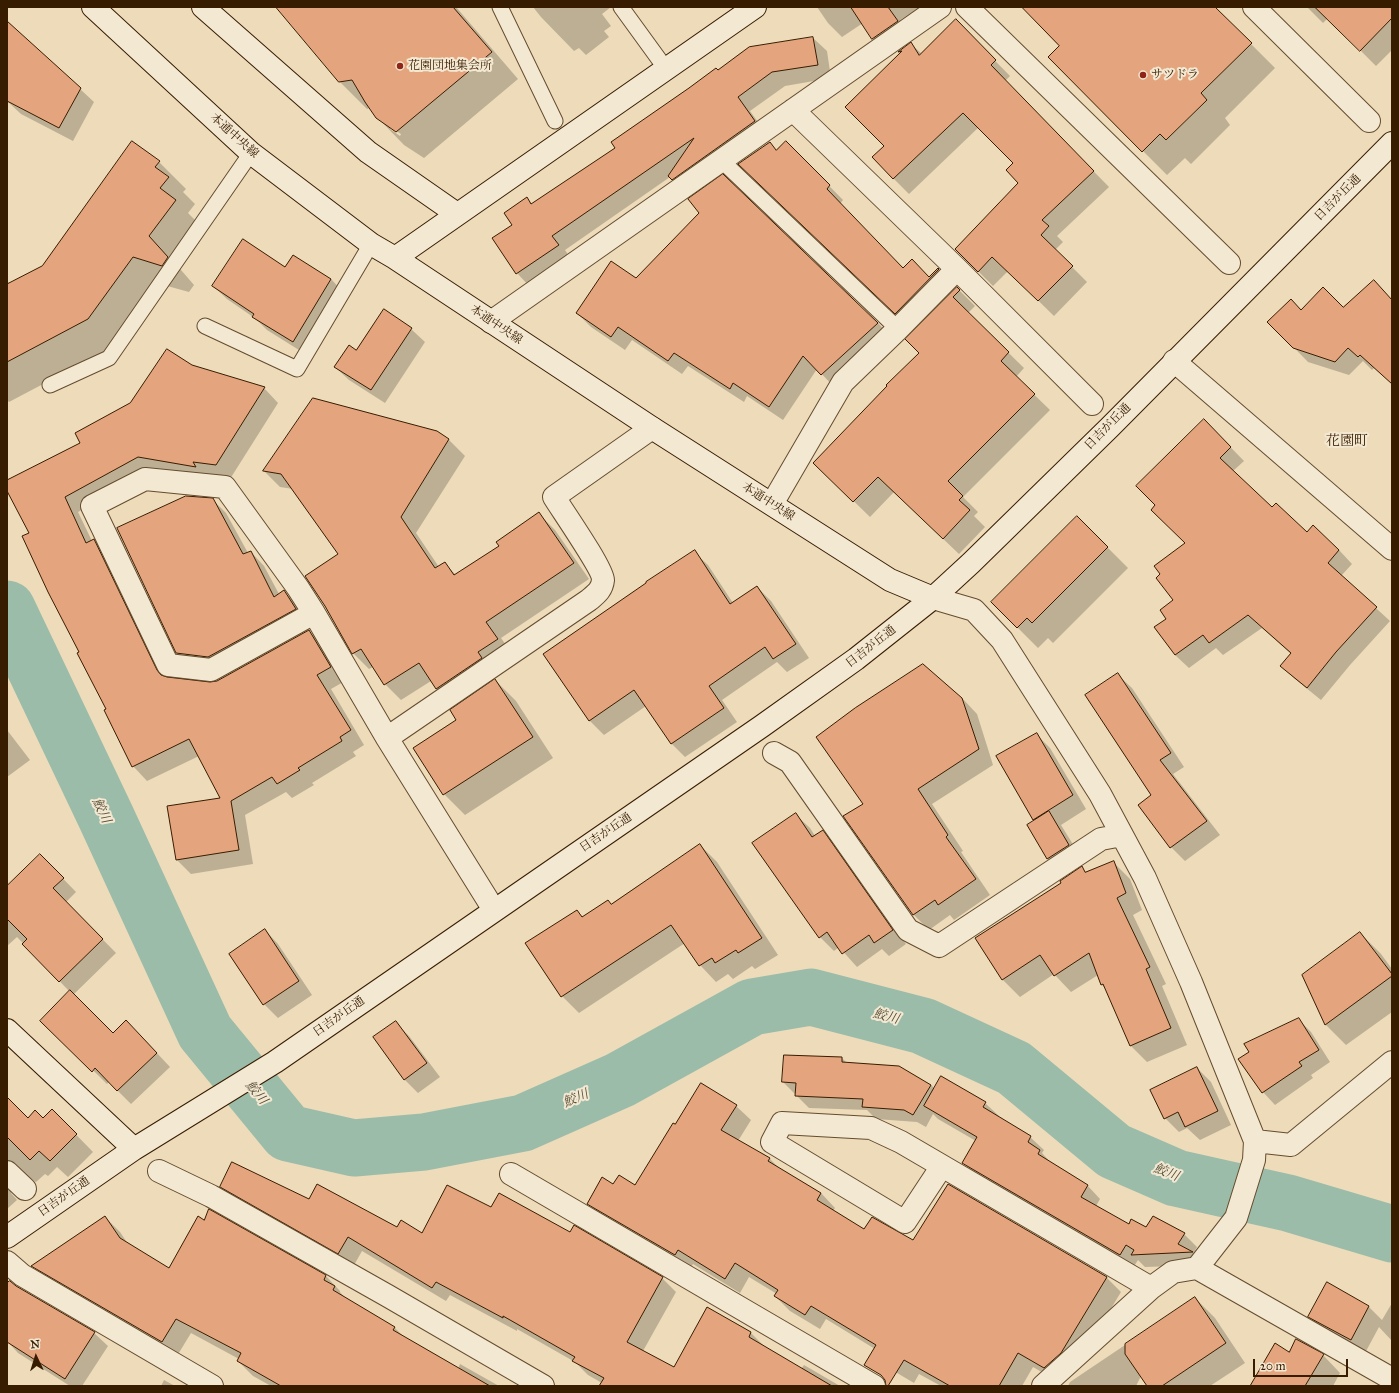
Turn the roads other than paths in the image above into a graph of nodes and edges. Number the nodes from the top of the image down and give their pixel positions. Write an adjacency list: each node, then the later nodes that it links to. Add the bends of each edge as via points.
1 (93, 7): 14 (street, 本通中央線)
2 (203, 7): 16 (street, via 368,152)
3 (500, 7): 11 (lane)
4 (621, 7): 9 (lane)
5 (755, 7): 9 (street)
6 (940, 7): 10 (street)
7 (967, 7): 19 (street)
8 (1254, 7): 12 (street)
9 (666, 69): 16 (street)
10 (793, 110): 15 (street); 20 (street)
11 (555, 121)
12 (1369, 121)
13 (1392, 143): 24 (street, 日吉が丘通)
14 (251, 152): 17 (street, 本通中央線); 25 (lane, via 110,358)
15 (721, 160): 21 (street); 23 (lane)
16 (457, 214): 18 (street)
17 (371, 244): 18 (street, 本通中央線); 22 (lane, via 297,369)
18 (395, 258): 21 (street, 本通中央線)
19 (1229, 263)
20 (957, 269): 23 (street); 26 (street)
21 (491, 322): 27 (street, 本通中央線)
22 (204, 326)
23 (898, 329): 28 (street, via 843,382)
24 (1174, 361): 29 (street); 30 (street, 日吉が丘通, via 977,558)
25 (50, 385)
26 (1092, 404)
27 (652, 428): 28 (street, 本通中央線); 32 (street, via 554,497 598,566 603,579 600,591)
28 (772, 504): 30 (street, 本通中央線, via 890,580)
29 (1392, 549)
30 (933, 598): 34 (street, 本通中央線, via 974,610 1002,640 1100,794); 35 (street, 日吉が丘通, via 856,659 781,713)
31 (314, 613): 31 (street, via 225,487 145,479 92,506 168,665 211,670); 32 (street)
32 (387, 738): 35 (street)
33 (774, 753): 34 (street, via 790,762 908,930 939,946 1101,839)
34 (1122, 835): 39 (street, 本通中央線, via 1145,878 1191,982)
35 (494, 910): 38 (street, 日吉が丘通, via 275,1062)
36 (7, 1030): 38 (street)
37 (1392, 1062): 39 (street, via 1291,1145)
38 (134, 1149): 45 (street, 日吉が丘通)
39 (1254, 1151): 47 (street, via 1236,1218)
40 (942, 1166): 40 (street, via 905,1222 772,1142 782,1123 871,1128); 48 (street)
41 (159, 1171): 51 (street, via 218,1200)
42 (7, 1172): 44 (street)
43 (511, 1174): 52 (street)
44 (25, 1189)
45 (7, 1237)
46 (7, 1262): 50 (street, via 22,1274)
47 (1197, 1268): 48 (street, via 1173,1272); 49 (street)
48 (1150, 1288): 53 (street)
49 (1392, 1379)
50 (212, 1386)
51 (543, 1386)
52 (874, 1386)
53 (1043, 1386)

